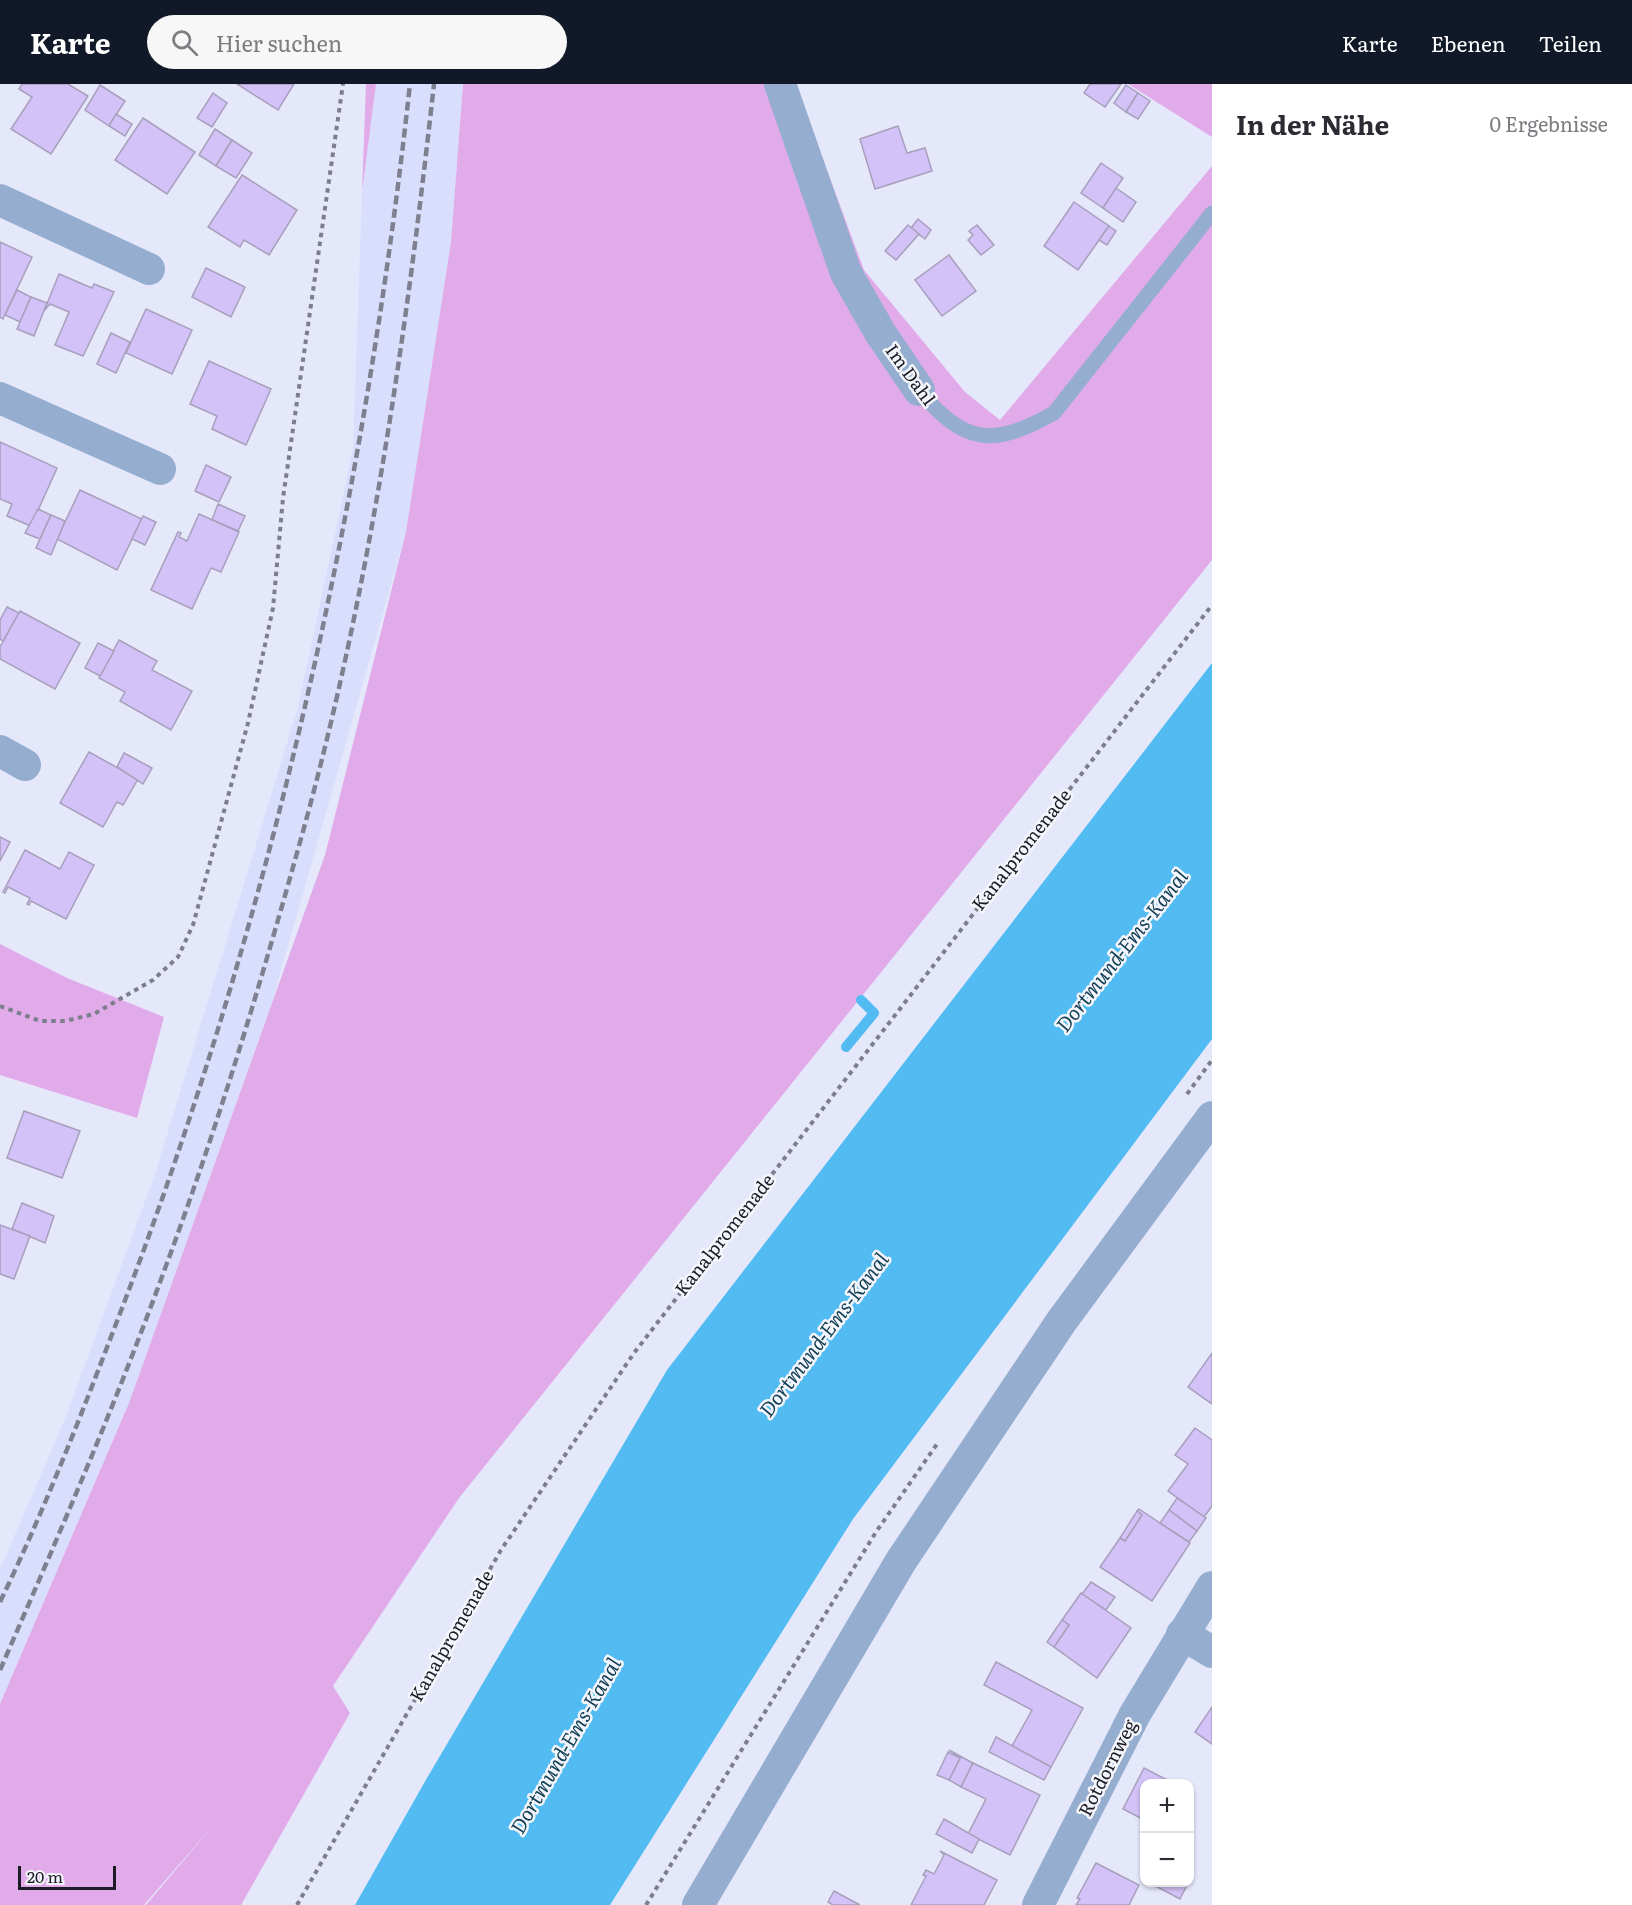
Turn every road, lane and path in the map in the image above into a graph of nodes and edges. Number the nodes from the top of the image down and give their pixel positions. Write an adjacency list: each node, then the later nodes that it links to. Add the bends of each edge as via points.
1 (343, 84): 10 (path, via 283,498 273,608 248,723 193,925 178,957 153,980 93,1014 65,1021 40,1021)
2 (780, 84): 6 (street, Im Dahl, via 846,273)
3 (0, 200): 5 (street)
4 (1212, 213): 6 (lane, Im Dahl, via 1054,413 1025,429 994,436 969,434 941,417)
5 (149, 269)
6 (919, 390)
7 (0, 398): 8 (street)
8 (160, 469)
9 (1212, 605): 15 (path, Kanalpromenade, via 634,1353 501,1550)
10 (0, 1006)
11 (1212, 1117): 16 (street, via 1061,1322 901,1560)
12 (1212, 1587): 13 (street, Rotdornweg)
13 (1182, 1634): 14 (street); 17 (street, Rotdornweg, via 1135,1714)
14 (1212, 1652)
15 (297, 1905)
16 (698, 1905)
17 (1038, 1905)

